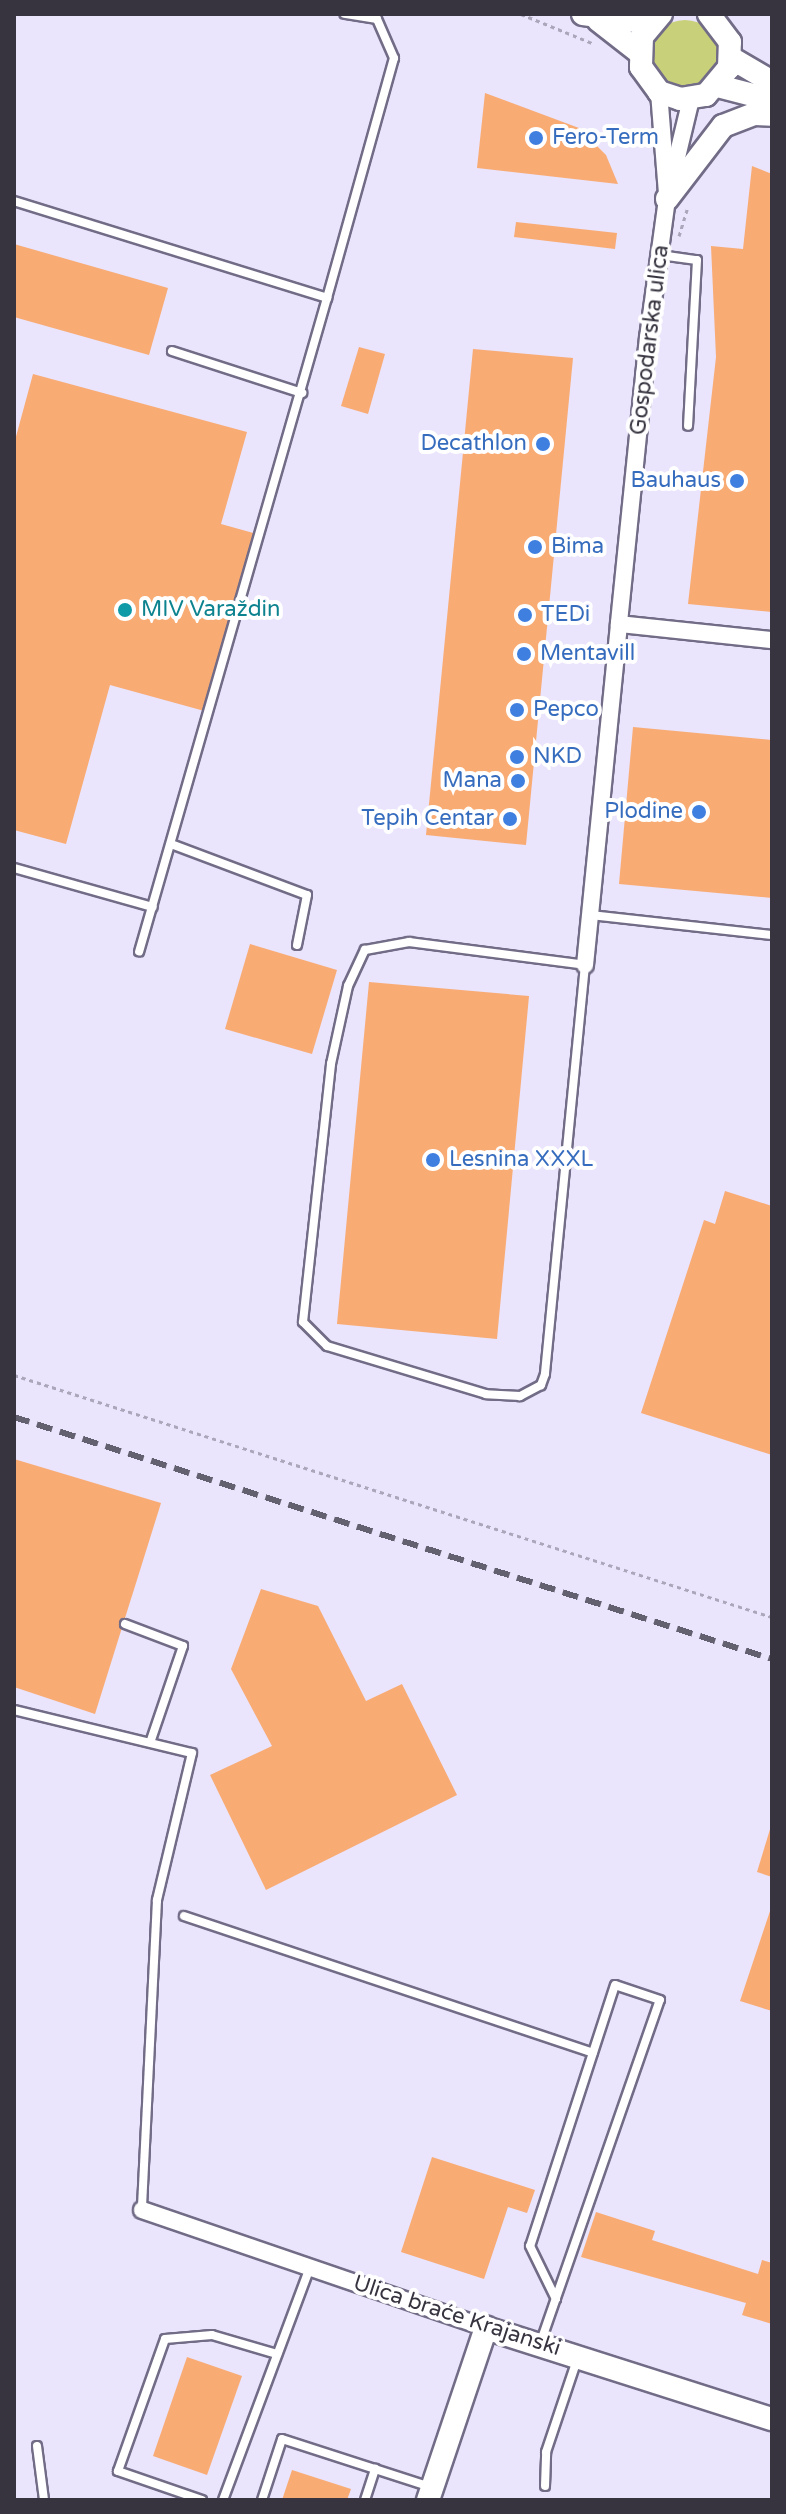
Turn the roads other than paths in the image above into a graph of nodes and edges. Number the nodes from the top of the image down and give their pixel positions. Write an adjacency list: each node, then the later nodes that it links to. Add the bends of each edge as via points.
1 (344, 14): 16 (lane, via 377,19 394,58)
2 (709, 14): 6 (main road, via 724,27)
3 (590, 17): 4 (main road, Gospodarska ulica); 5 (main road, Gospodarska ulica)
4 (655, 19): 5 (main road, Gospodarska ulica)
5 (639, 52): 9 (main road, Gospodarska ulica, via 648,81)
6 (731, 58): 7 (main road); 8 (main road)
7 (772, 82)
8 (718, 86): 10 (main road); 11 (main road)
9 (659, 92): 10 (main road); 13 (street, Gospodarska ulica)
10 (691, 99): 13 (street, Gospodarska ulica)
11 (772, 100)
12 (772, 115): 13 (main road, via 755,114 723,126)
13 (667, 199): 15 (street, Gospodarska ulica)
14 (14, 201): 16 (lane)
15 (660, 255): 19 (lane, via 697,260); 20 (street, Gospodarska ulica)
16 (327, 298): 18 (lane)
17 (172, 351): 18 (lane)
18 (302, 393): 22 (lane)
19 (688, 426)
20 (619, 624): 21 (street); 25 (street, Gospodarska ulica)
21 (772, 640)
22 (171, 844): 24 (lane); 27 (lane, via 307,895)
23 (14, 868): 24 (lane)
24 (153, 907): 28 (lane)
25 (590, 915): 26 (lane); 29 (street, Gospodarska ulica)
26 (772, 935)
27 (297, 945)
28 (139, 952)
29 (585, 965): 29 (lane, via 409,942 365,950 355,961 331,1064 302,1307 303,1322 317,1340 486,1394 520,1396 541,1385)
30 (125, 1624): 32 (lane, via 183,1646)
31 (14, 1710): 32 (lane)
32 (150, 1743): 35 (lane, via 192,1753 155,1912)
33 (184, 1916): 34 (lane)
34 (593, 2053): 37 (lane, via 530,2246); 37 (lane, via 615,1985 660,2000)
35 (142, 2210): 36 (street, Ulica braće Krajanski)
36 (310, 2267): 38 (street, Ulica braće Krajanski); 40 (lane)
37 (556, 2299): 39 (lane)
38 (486, 2328): 39 (main road, Ulica braće Krajanski); 46 (main road)
39 (540, 2345): 41 (main road, Ulica braće Krajanski)
40 (277, 2354): 48 (lane, via 212,2335 165,2339 118,2471); 49 (lane)
41 (578, 2357): 42 (main road, Ulica braće Krajanski); 45 (lane, via 546,2452)
42 (772, 2419)
43 (37, 2446): 47 (lane)
44 (375, 2469): 46 (lane); 50 (lane, via 282,2439); 51 (lane)
45 (545, 2486)
46 (430, 2493)
47 (44, 2500)
48 (202, 2500)
49 (223, 2500)
50 (262, 2500)
51 (365, 2500)

